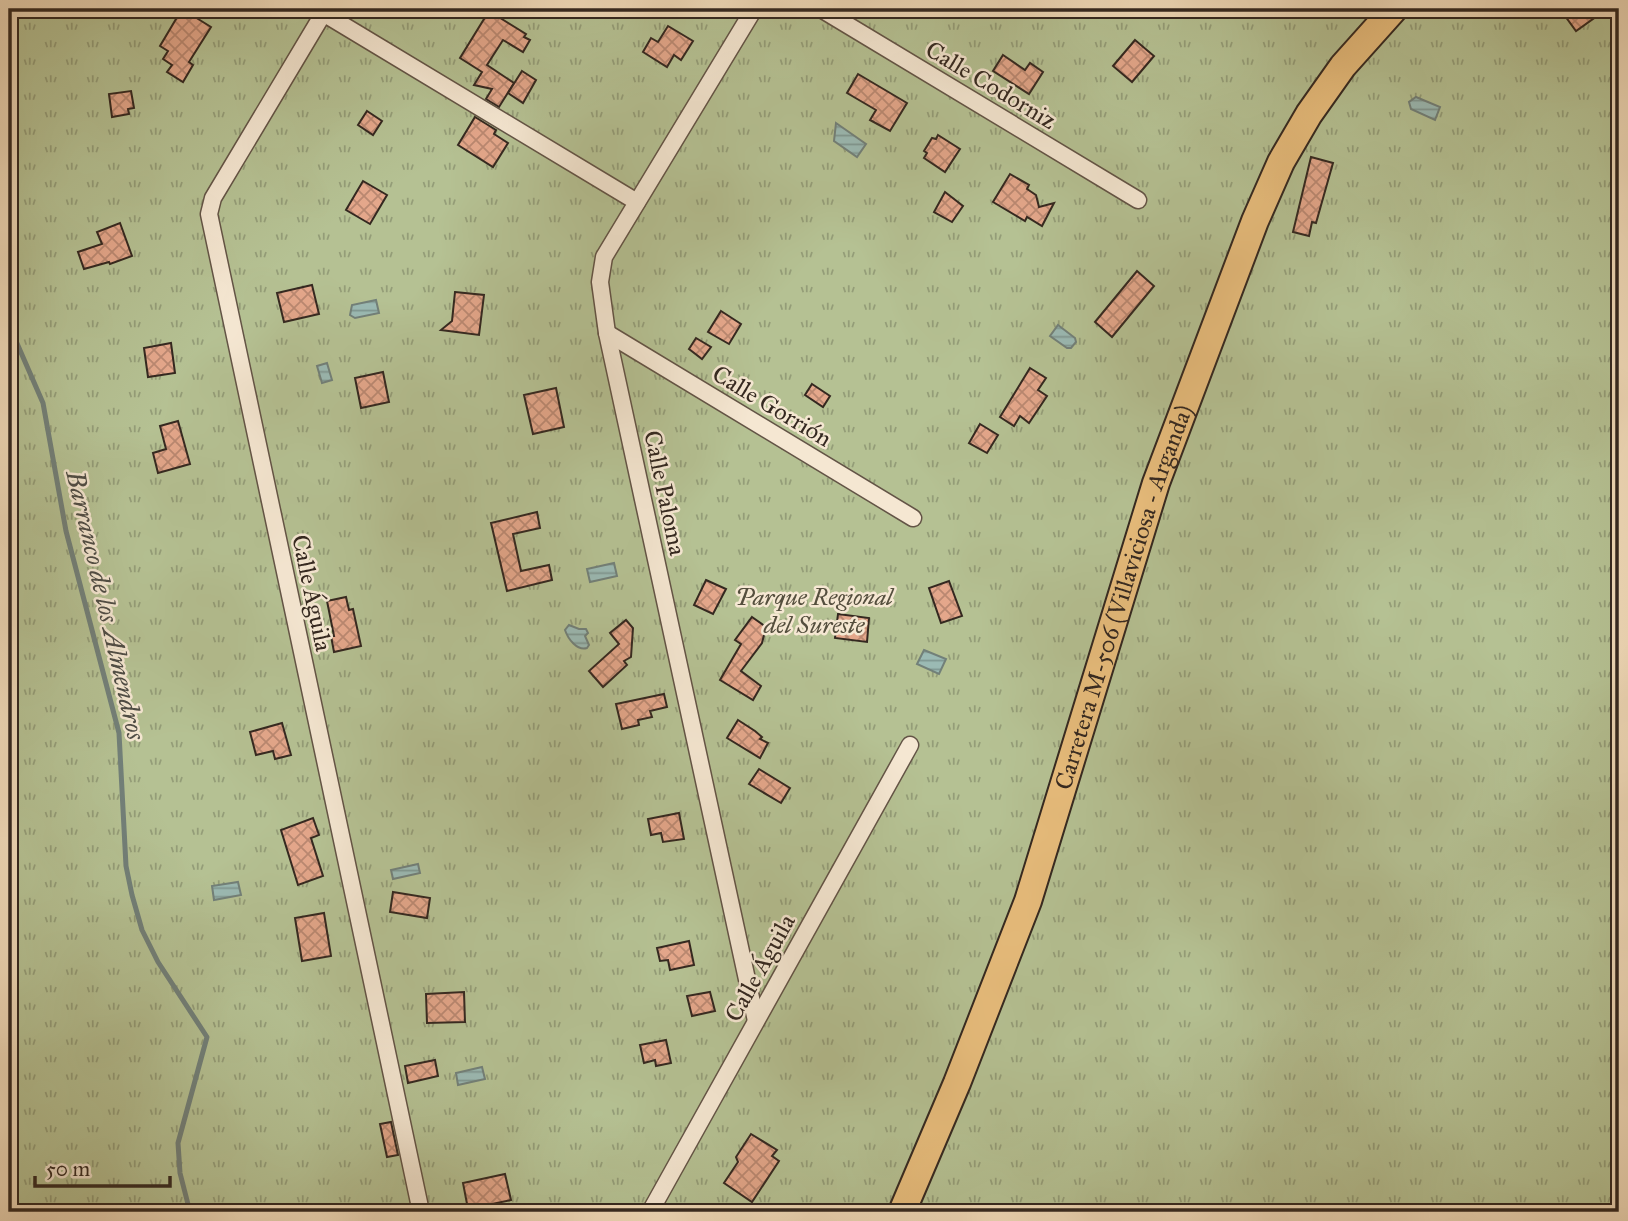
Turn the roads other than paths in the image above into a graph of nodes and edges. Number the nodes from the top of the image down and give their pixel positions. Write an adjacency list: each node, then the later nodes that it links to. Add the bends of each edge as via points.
1 (754, 9): 6 (street, Calle Paloma)
2 (821, 9): 5 (street, Calle Codorniz)
3 (1394, 9): 13 (main road, Carretera M-506 (Villaviciosa - Arganda), via 1343,66 1310,114 1281,162 1255,221 1156,483 1023,914)
4 (324, 11): 6 (street); 11 (street, Calle Águila, via 213,198 209,214)
5 (1138, 200)
6 (637, 202): 7 (street, Calle Paloma, via 601,269)
7 (607, 333): 8 (street, Calle Gorrión); 10 (street, Calle Paloma)
8 (913, 518)
9 (910, 745): 10 (street, Calle Águila)
10 (757, 1021): 12 (street, Calle Águila)
11 (421, 1212)
12 (650, 1212)
13 (902, 1212)

